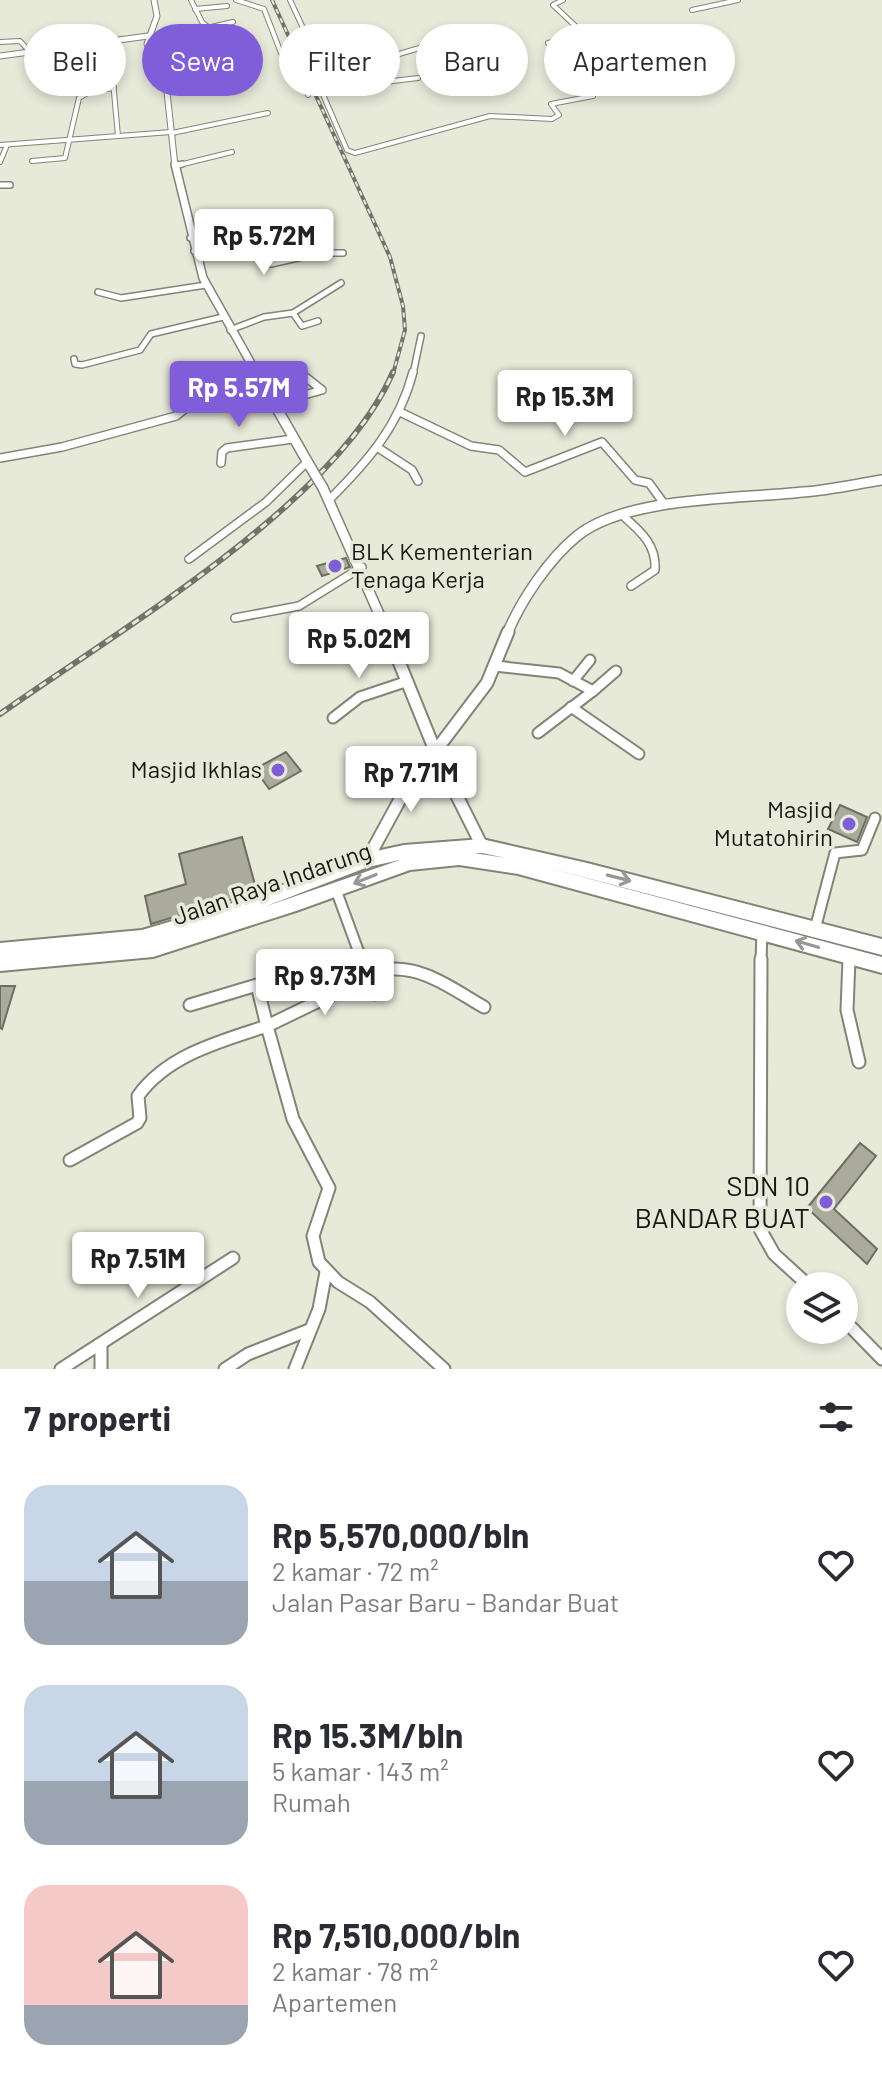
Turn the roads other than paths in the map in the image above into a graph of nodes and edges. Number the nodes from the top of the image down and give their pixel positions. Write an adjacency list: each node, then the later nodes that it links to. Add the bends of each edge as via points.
1 (154, 0): 11 (street)
2 (191, 0): 8 (street)
3 (236, 0): 17 (street, via 264,9)
4 (290, 0): 14 (street)
5 (563, 0): 23 (street, via 553,5 584,34 547,42 569,57 576,81 593,96 551,104 559,115 555,118 489,115 375,142 352,153)
6 (738, 0): 9 (street)
7 (227, 6): 8 (street)
8 (195, 9): 12 (street)
9 (692, 10)
10 (233, 22): 13 (street)
11 (153, 24)
12 (204, 24)
13 (224, 24)
14 (301, 24)
15 (0, 42): 16 (street, via 19,41)
16 (24, 46)
17 (279, 48)
18 (24, 53): 19 (street)
19 (0, 56)
20 (82, 96): 27 (street)
21 (115, 96): 26 (street)
22 (168, 96): 25 (street)
23 (324, 96)
24 (268, 113): 25 (street)
25 (172, 132): 26 (street); 32 (street)
26 (118, 136): 27 (street)
27 (69, 140): 28 (street); 30 (street, via 64,159)
28 (3, 145): 31 (street)
29 (232, 152): 32 (street)
30 (32, 161)
31 (0, 162)
32 (175, 166): 36 (street)
33 (0, 185): 34 (street)
34 (10, 185)
35 (313, 228): 36 (street, via 305,222 289,223)
36 (190, 238): 37 (street)
37 (194, 251): 38 (street, via 257,245 271,264); 40 (street)
38 (343, 253)
39 (341, 283): 42 (street)
40 (206, 285): 41 (street, via 114,298); 43 (street)
41 (98, 292)
42 (293, 313): 44 (street, via 302,326); 45 (street)
43 (223, 317): 45 (street); 47 (street, via 151,334 140,350 82,365)
44 (318, 321)
45 (230, 330): 49 (street)
46 (421, 336): 51 (street)
47 (74, 359)
48 (303, 375): 50 (street, via 321,386 319,393)
49 (259, 382): 50 (street); 54 (street, via 204,394 176,416)
50 (272, 404): 52 (street)
51 (402, 413): 53 (street); 60 (street, via 471,446 499,450 525,472 602,442 635,481 649,483)
52 (293, 439): 55 (street, via 227,448); 56 (street)
53 (380, 449): 58 (street, via 412,470); 59 (street)
54 (0, 458)
55 (221, 463)
56 (309, 465): 59 (street, bridge); 62 (street)
57 (882, 480): 60 (street)
58 (418, 481)
59 (329, 500): 63 (street)
60 (665, 505): 61 (street)
61 (621, 514): 64 (street, via 645,536 657,559 655,570); 67 (street, via 578,535 520,602)
62 (189, 559)
63 (362, 567): 65 (street, via 299,606); 70 (street)
64 (631, 586)
65 (235, 618)
66 (590, 660): 69 (street)
67 (495, 666): 69 (street, via 551,671); 76 (street)
68 (616, 671): 71 (street)
69 (573, 681): 71 (street)
70 (405, 682): 73 (street, via 360,697); 76 (street)
71 (593, 691): 72 (street)
72 (571, 707): 74 (street); 75 (street)
73 (333, 718)
74 (538, 733)
75 (639, 754)
76 (435, 756): 78 (street); 79 (street, via 389,816)
77 (875, 818): 81 (street, via 862,850 835,853)
78 (482, 846): 79 (highway, Jalan Raya Indarung); 81 (highway, Jalan Raya Indarung, one-way to 81)
79 (367, 860): 84 (highway, Jalan Raya Indarung, via 244,907 142,938)
80 (336, 890): 82 (highway, Jalan Raya Indarung, one-way to 80, via 474,860 410,863); 86 (highway, Jalan Raya Indarung, via 153,949); 88 (street)
81 (815, 929): 83 (highway, Jalan Raya Indarung)
82 (762, 931): 85 (highway, Jalan Raya Indarung, one-way to 82); 97 (street, via 760,1229 774,1254)
83 (882, 947)
84 (0, 951)
85 (849, 956): 87 (highway, Jalan Raya Indarung); 93 (street, via 847,1010)
86 (0, 963)
87 (882, 965)
88 (368, 977): 89 (street); 91 (street, via 389,968 408,968); 92 (street)
89 (375, 994)
90 (190, 1005): 92 (street, via 257,985)
91 (484, 1007)
92 (267, 1026): 94 (street, via 194,1053 156,1076 138,1096 137,1123); 96 (street, via 293,1119 329,1188 313,1236 315,1254)
93 (859, 1062)
94 (70, 1160)
95 (233, 1258): 100 (street)
96 (326, 1272): 98 (street); 106 (street, via 370,1302)
97 (794, 1272)
98 (310, 1330): 104 (street, via 248,1354); 105 (street)
99 (858, 1334): 101 (street)
100 (101, 1347): 102 (street); 103 (street)
101 (882, 1359)
102 (61, 1369)
103 (101, 1369)
104 (225, 1369)
105 (295, 1369)
106 (444, 1369)

